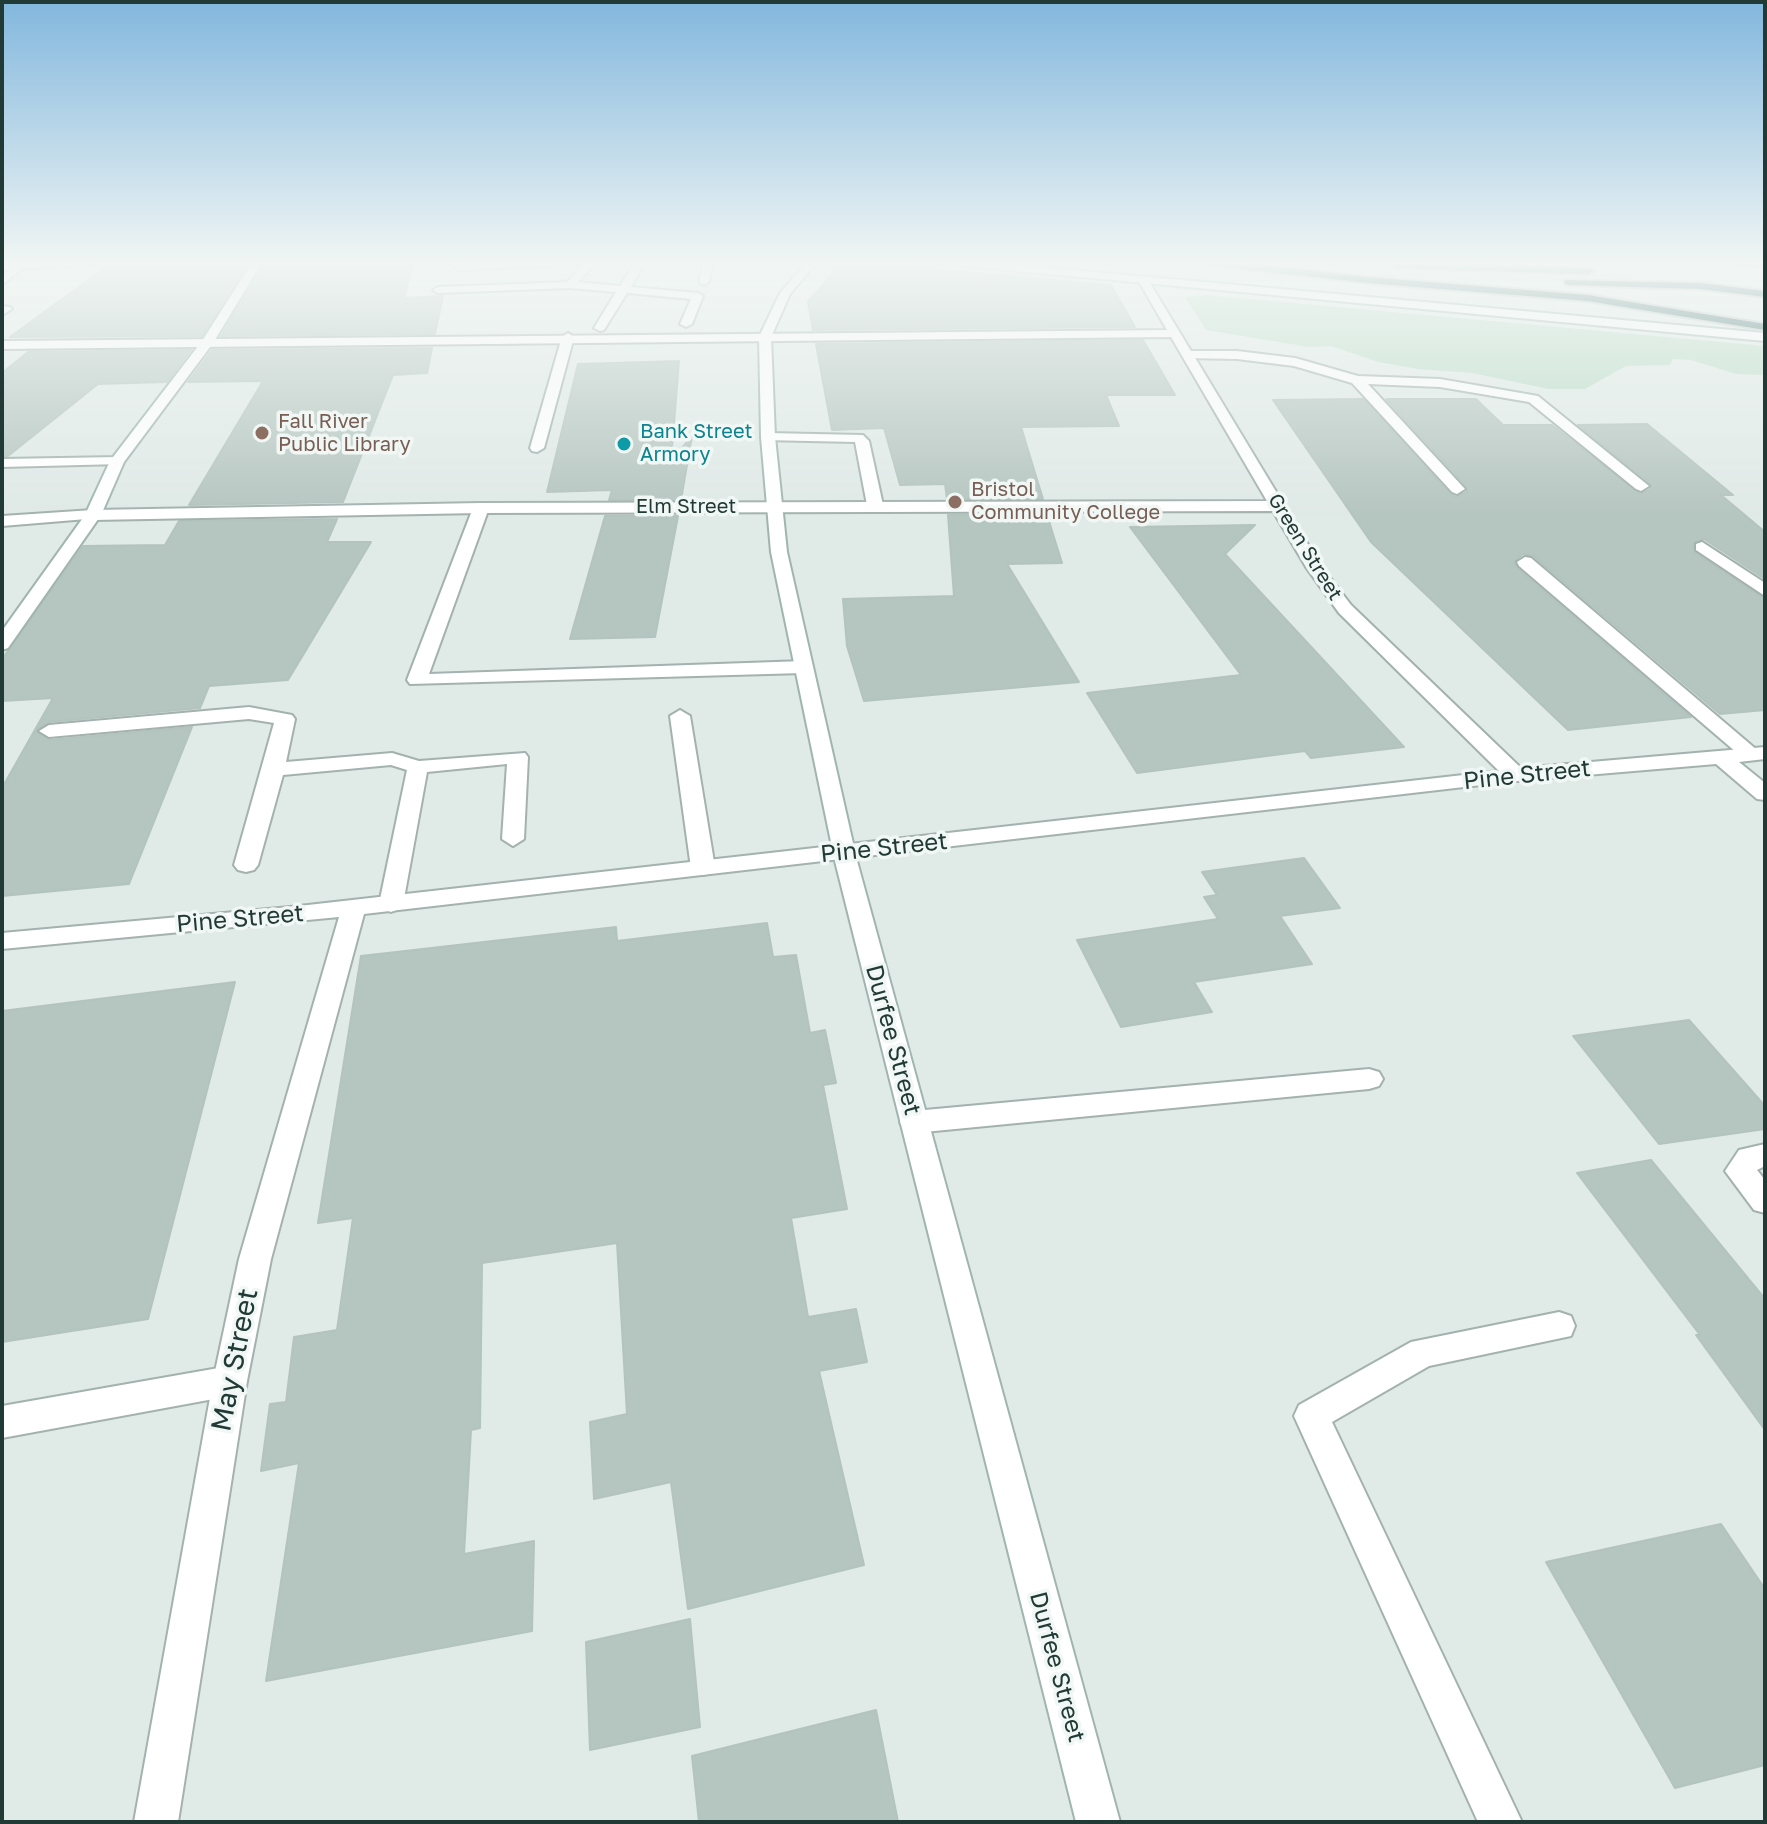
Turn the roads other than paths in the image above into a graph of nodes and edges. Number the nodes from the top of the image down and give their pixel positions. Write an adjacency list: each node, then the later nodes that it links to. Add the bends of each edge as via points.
1 (205, 346): 9 (street)
2 (565, 346): 8 (street)
3 (765, 346): 7 (street, Durfee Street)
4 (1183, 346): 5 (street, Green Street)
5 (1188, 355): 6 (street, via 1295,362); 15 (street, Green Street)
6 (1357, 380): 11 (street, via 1440,383 1533,399); 12 (street)
7 (768, 437): 13 (street, via 858,438); 14 (street, Durfee Street)
8 (537, 448)
9 (117, 461): 10 (street); 17 (street)
10 (3, 465)
11 (1641, 486)
12 (1457, 489)
13 (875, 505): 14 (street, Elm Street); 15 (street, Elm Street)
14 (774, 506): 16 (street, Elm Street); 23 (street, Durfee Street)
15 (1279, 506): 30 (street, Green Street, via 1345,609)
16 (481, 508): 17 (street, Elm Street); 23 (street, via 417,680)
17 (93, 515): 18 (street, Elm Street); 22 (street)
18 (2, 521)
19 (1702, 547): 21 (street)
20 (1525, 562): 26 (street)
21 (1765, 591)
22 (2, 644)
23 (804, 667): 33 (street, Durfee Street)
24 (680, 716): 35 (street)
25 (49, 731): 29 (street, via 249,713 285,719)
26 (1758, 754): 27 (street, Pine Street)
27 (1721, 757): 30 (street, Pine Street); 31 (street)
28 (418, 767): 29 (street, via 392,759); 32 (street, via 518,757); 36 (street)
29 (274, 769): 34 (street)
30 (1516, 775): 33 (street, Pine Street)
31 (1765, 794)
32 (513, 839)
33 (844, 852): 35 (street, Pine Street); 40 (street, Durfee Street)
34 (246, 865)
35 (703, 868): 36 (street, Pine Street)
36 (391, 904): 37 (street, Pine Street)
37 (354, 908): 38 (street, Pine Street); 44 (street, May Street, via 255,1259)
38 (2, 941)
39 (1369, 1079): 40 (street)
40 (914, 1122): 47 (street, Durfee Street)
41 (1765, 1155): 42 (street, via 1749,1158 1740,1171)
42 (1765, 1201)
43 (1559, 1326): 48 (street, via 1423,1352 1311,1416)
44 (230, 1381): 45 (street); 46 (street, May Street)
45 (2, 1422)
46 (156, 1822)
47 (1098, 1822)
48 (1500, 1822)

